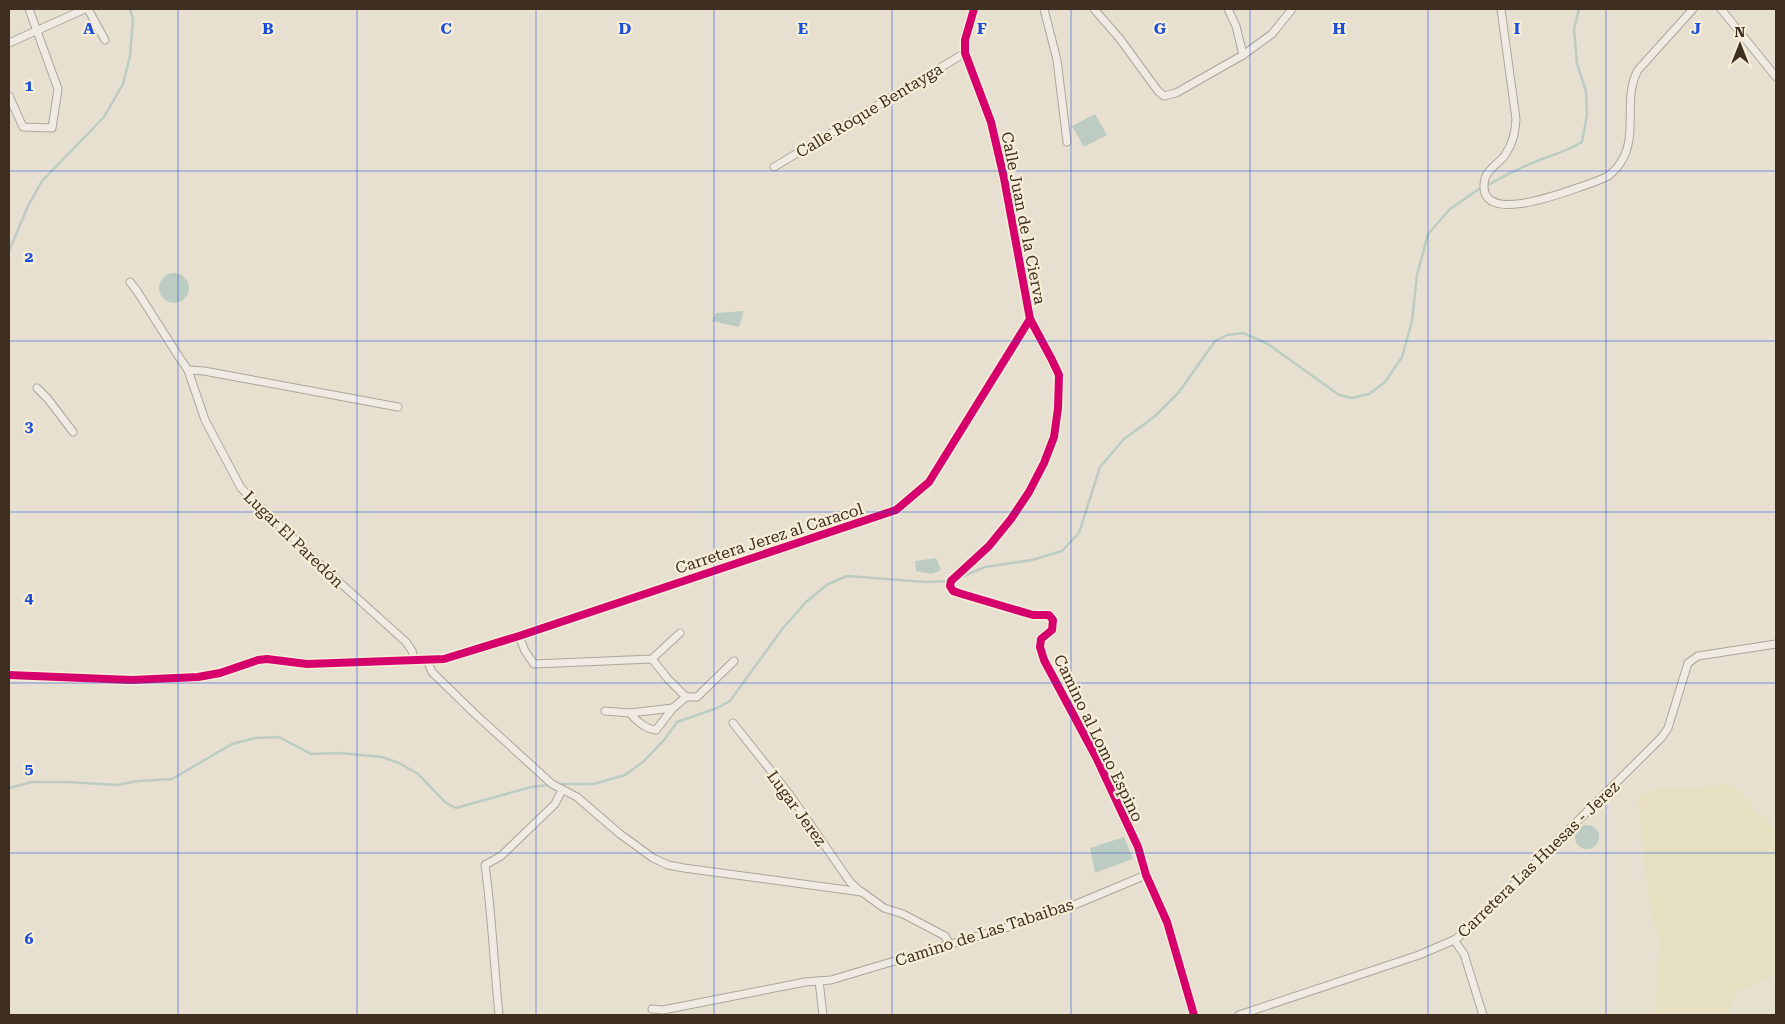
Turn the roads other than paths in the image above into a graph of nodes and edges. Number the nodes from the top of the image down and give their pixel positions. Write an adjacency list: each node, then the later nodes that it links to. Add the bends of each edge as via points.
1 (29, 9): 11 (street)
2 (86, 9): 11 (street); 12 (street)
3 (974, 9): 14 (street, Calle Juan de la Cierva, via 965,40)
4 (1044, 9): 18 (street, via 1056,60)
5 (1094, 9): 15 (street, via 1164,96 1176,93)
6 (1228, 9): 15 (street)
7 (1292, 9): 15 (street, via 1272,34)
8 (1501, 9): 9 (street, via 1516,119 1515,136 1504,157 1490,169 1484,192 1496,203 1512,204 1531,203 1563,193 1607,176 1616,168 1628,149 1631,134 1634,77)
9 (1693, 9)
10 (1721, 9): 16 (street)
11 (37, 30): 13 (street); 17 (street, via 58,90 52,128 24,127)
12 (105, 40)
13 (9, 43)
14 (965, 53): 19 (street, Calle Roque Bentayga); 21 (street, Calle Juan de la Cierva, via 991,122)
15 (1243, 56)
16 (1776, 77)
17 (9, 96)
18 (1068, 142)
19 (774, 167)
20 (130, 282): 22 (street, Lugar El Paredón)
21 (1030, 319): 27 (street, Carretera Jerez al Caracol, via 928,482 896,510); 40 (street, Camino al Lomo Espino, via 1059,375 1054,437 1044,463 1011,519 989,546 951,581 950,586 962,594 1033,615 1049,615 1053,620 1052,630 1041,638 1044,660 1100,766 1138,847)
22 (188, 370): 24 (street, via 204,370); 30 (street, Lugar El Paredón, via 205,420 241,488 406,642)
23 (37, 388): 25 (street)
24 (398, 407)
25 (73, 432)
26 (680, 633): 29 (street)
27 (519, 636): 29 (street, via 534,664); 31 (street, Carretera Jerez al Caracol, via 444,659)
28 (1776, 644): 42 (street, Carretera Las Huesas - Jerez, via 1698,656 1688,662 1668,728 1662,737 1466,932)
29 (652, 659): 34 (street)
30 (414, 660): 31 (street, Carretera Jerez al Caracol); 33 (street, Carretera Jerez al Caracol, via 307,664 267,659 198,677 132,680)
31 (427, 660): 39 (street, via 432,672 474,713)
32 (734, 661): 34 (street, via 697,697)
33 (9, 675)
34 (686, 697): 35 (street)
35 (673, 708): 37 (street); 37 (street, via 656,730)
36 (605, 711): 37 (street)
37 (630, 713)
38 (733, 723): 41 (street, Lugar Jerez, via 790,795 850,882)
39 (562, 790): 41 (street, via 577,797 653,858 668,865); 46 (street, via 555,804 535,824 501,856 485,865)
40 (1146, 875): 43 (street, Camino de Las Tabaibas, via 1055,912); 48 (street, Camino al Lomo Espino, via 1167,922)
41 (862, 892): 43 (street, Lugar Jerez, via 884,908 925,924 945,936)
42 (1454, 940): 49 (street, Carretera Las Huesas - Jerez, via 1419,955); 50 (street, via 1464,954)
43 (950, 945): 44 (street, Camino de Las Tabaibas)
44 (820, 981): 45 (street, Camino de Las Tabaibas, via 663,1010); 47 (street)
45 (652, 1009)
46 (499, 1015)
47 (823, 1015)
48 (1194, 1015)
49 (1239, 1015)
50 (1483, 1015)

